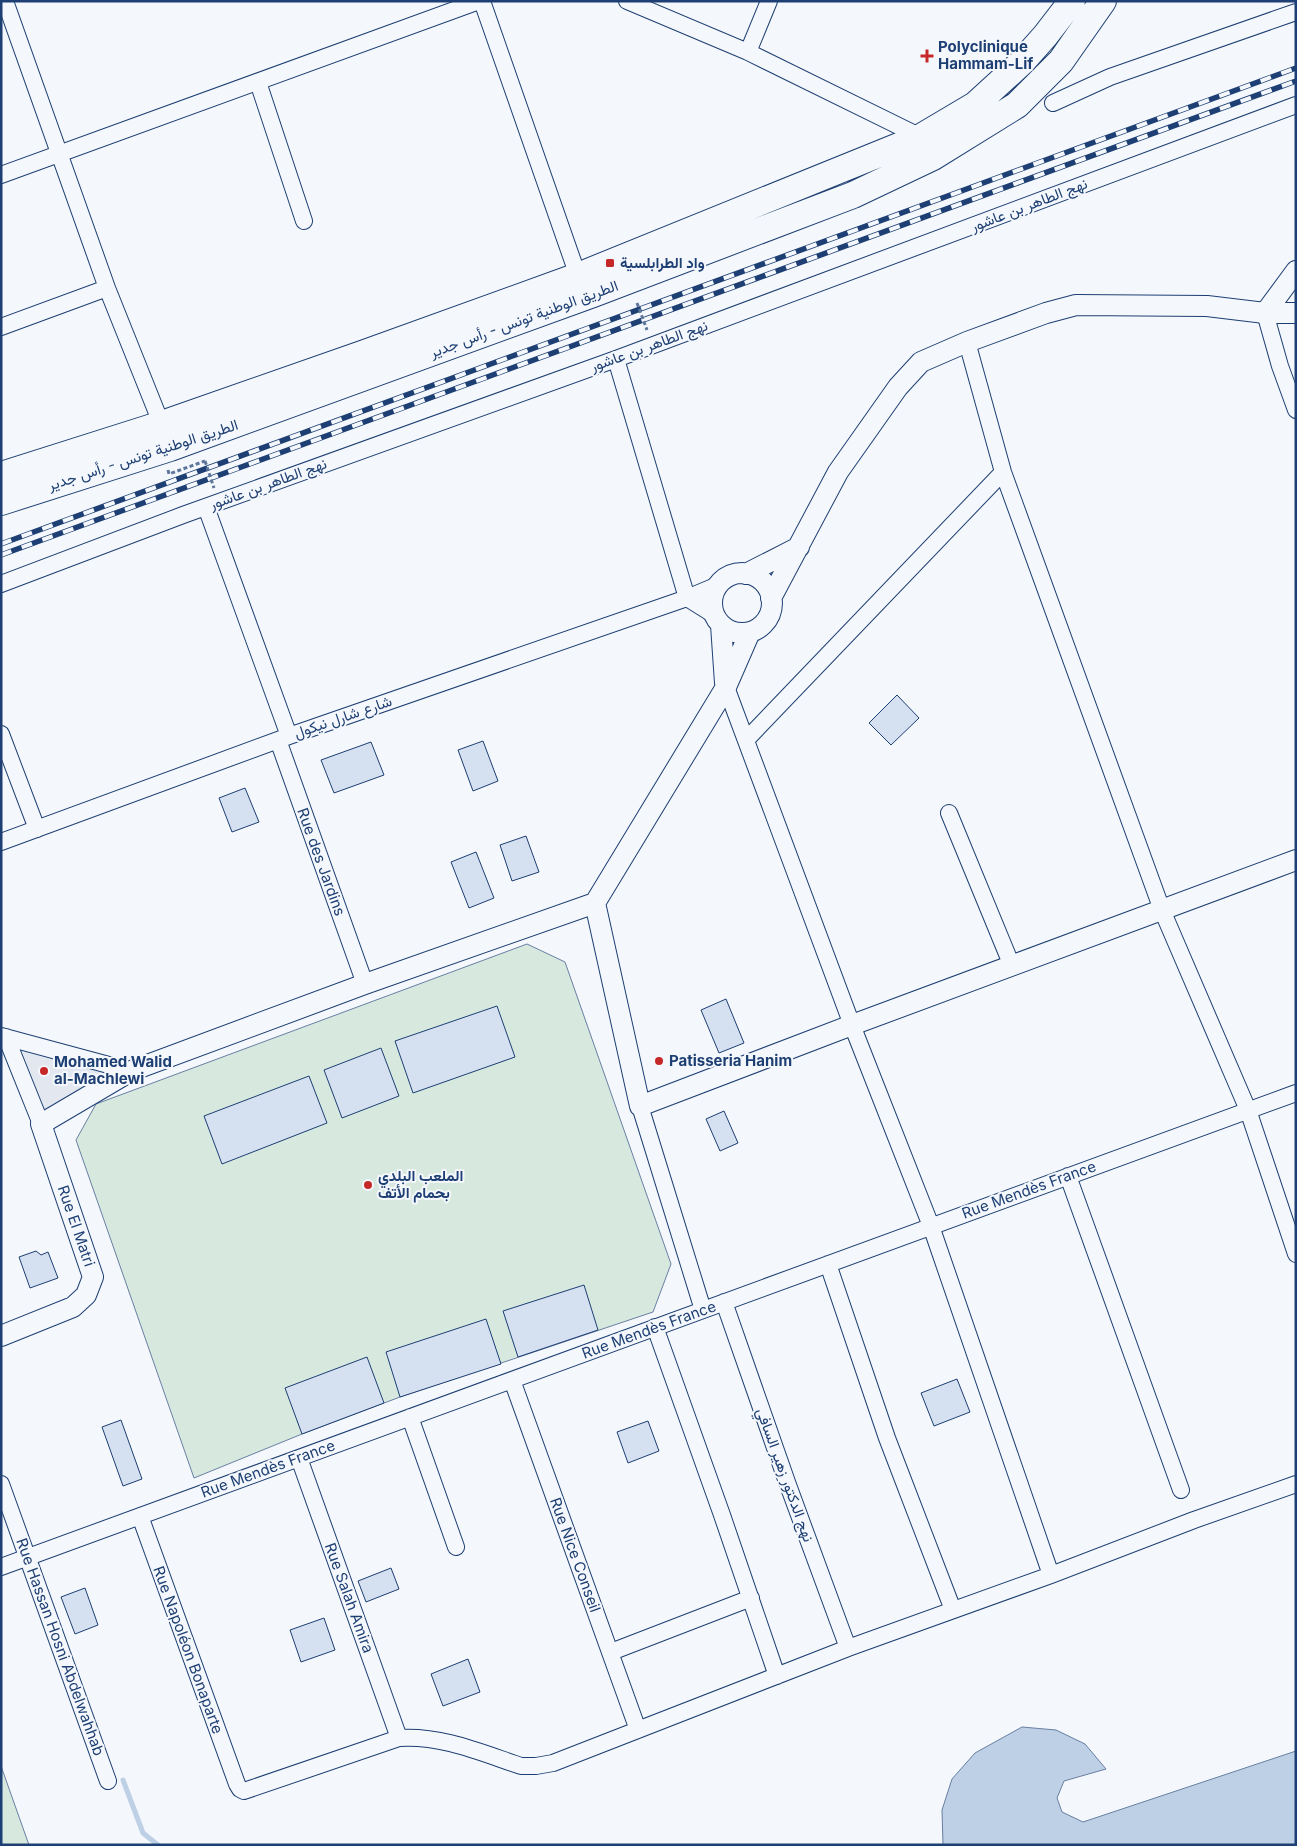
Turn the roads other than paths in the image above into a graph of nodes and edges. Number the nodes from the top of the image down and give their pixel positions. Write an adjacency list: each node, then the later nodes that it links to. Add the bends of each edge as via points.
1 (5, 1): 13 (street)
2 (480, 1): 9 (street); 17 (street)
3 (627, 1): 8 (street)
4 (769, 1): 8 (street)
5 (1072, 1): 12 (highway, الطريق الوطنية تونس - رأس جدير, via 1021,63 975,105)
6 (1103, 1): 25 (highway, الطريق الوطنية تونس - رأس جدير, via 1062,61 1017,105 933,157 853,195 593,294)
7 (1296, 12): 10 (street, via 1110,77)
8 (748, 52): 12 (street)
9 (258, 82): 13 (street); 15 (street)
10 (1053, 103)
11 (1296, 105): 23 (street, نهج الطاهر بن عاشور)
12 (921, 137): 17 (highway, الطريق الوطنية تونس - رأس جدير)
13 (58, 154): 14 (street); 18 (street)
14 (1, 175)
15 (304, 221)
16 (1296, 272): 19 (street)
17 (578, 276): 25 (highway, الطريق الوطنية تونس - رأس جدير, via 362,354)
18 (107, 288): 21 (street); 25 (street)
19 (1265, 313): 20 (street); 22 (street, via 1207,306 1076,305); 24 (street)
20 (1296, 314)
21 (1, 327)
22 (967, 342): 26 (street); 30 (street, via 921,362 898,387 838,472)
23 (616, 359): 29 (street, نهج الطاهر بن عاشور); 34 (street)
24 (1296, 410)
25 (166, 436): 27 (highway, الطريق الوطنية تونس - رأس جدير); 28 (highway, الطريق الوطنية تونس - رأس جدير)
26 (1003, 472): 41 (street); 47 (street)
27 (1, 475)
28 (1, 502)
29 (206, 507): 32 (street, نهج الطاهر بن عاشور); 40 (street, Rue des Jardins)
30 (799, 547): 31 (street); 35 (street)
31 (746, 574): 33 (street, via 734,575); 35 (street, via 762,582)
32 (1, 584)
33 (718, 585): 34 (street, شارع شارل نيكول); 36 (street, via 712,603)
34 (687, 598): 36 (street); 40 (street, شارع شارل نيكول)
35 (771, 598): 37 (street, via 771,610 765,621)
36 (718, 620): 37 (street, via 732,631); 38 (street)
37 (750, 632): 38 (street)
38 (726, 687): 41 (street); 46 (street)
39 (1, 734): 43 (street)
40 (284, 738): 43 (street, شارع شارل نيكول); 49 (street, Rue des Jardins)
41 (746, 740): 50 (street)
42 (949, 813): 48 (street)
43 (37, 829): 44 (street, شارع شارل نيكول)
44 (1, 842)
45 (1296, 860): 47 (street)
46 (595, 902): 49 (street); 54 (street)
47 (1162, 910): 48 (street); 55 (street)
48 (1012, 966): 50 (street)
49 (365, 984): 52 (street)
50 (852, 1025): 54 (street); 58 (street)
51 (3, 1036): 52 (street); 56 (street)
52 (130, 1071): 56 (street)
53 (1296, 1092): 55 (street, Rue Mendès France)
54 (640, 1106): 62 (street)
55 (1248, 1110): 57 (street, Rue Mendès France); 59 (street)
56 (41, 1124): 64 (street, Rue El Matri, via 94,1277 86,1295 72,1307)
57 (1068, 1176): 58 (street, Rue Mendès France); 70 (street)
58 (931, 1226): 60 (street, Rue Mendès France); 75 (street)
59 (1296, 1254)
60 (828, 1264): 61 (street, Rue Mendès France); 77 (street, via 887,1438)
61 (724, 1302): 62 (street, Rue Mendès France); 78 (street, نهج الدكتور زهير السافي)
62 (703, 1310): 63 (street, Rue Mendès France)
63 (655, 1327): 65 (street, Rue Mendès France); 76 (street)
64 (1, 1336)
65 (512, 1380): 66 (street, Rue Mendès France); 79 (street, Rue Nice Conseil)
66 (410, 1417): 67 (street, Rue Mendès France); 72 (street)
67 (299, 1458): 71 (street, Rue Mendès France); 82 (street, Rue Salah Amira)
68 (1, 1484): 73 (street, Rue Hassan Hosni Abdelwahhab)
69 (1296, 1484): 75 (street)
70 (1181, 1490)
71 (140, 1516): 73 (street, Rue Mendès France); 82 (street, Rue Napoléon Bonaparte, via 240,1789 248,1790)
72 (456, 1547)
73 (28, 1557): 74 (street, Rue Mendès France); 83 (street, Rue Hassan Hosni Abdelwahhab)
74 (1, 1567)
75 (1051, 1575): 77 (street)
76 (751, 1598): 79 (street); 80 (street)
77 (953, 1610): 78 (street)
78 (848, 1648): 80 (street)
79 (611, 1652): 81 (street, Rue Nice Conseil)
80 (777, 1676): 81 (street)
81 (638, 1730): 82 (street, via 553,1763 536,1766 521,1766 431,1739)
82 (399, 1738)
83 (108, 1781)

